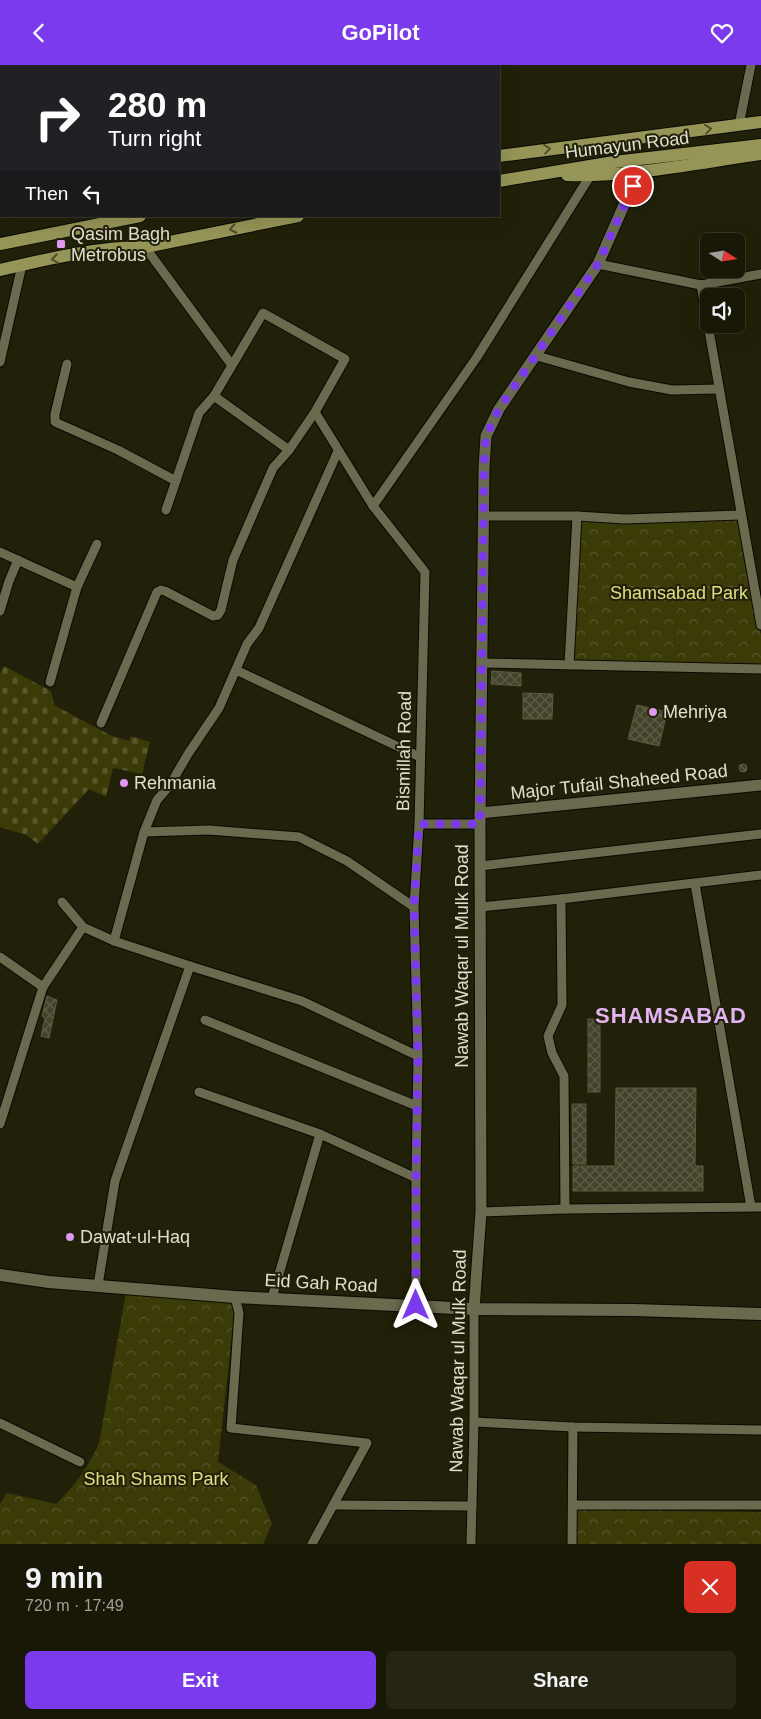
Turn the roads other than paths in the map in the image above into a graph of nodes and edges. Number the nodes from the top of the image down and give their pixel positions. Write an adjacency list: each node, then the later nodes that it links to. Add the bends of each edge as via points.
1 (751, 65): 3 (street)
2 (761, 122): 3 (main road, Humayun Road)
3 (739, 125): 6 (main road, Humayun Road, one-way to 3)
4 (761, 145): 8 (main road, Humayun Road, via 614,162)
5 (761, 154): 7 (main road)
6 (500, 156)
7 (639, 171): 9 (main road); 15 (street, Nawab Waqar ul Mulk Road)
8 (538, 175): 9 (main road); 10 (main road, Humayun Road)
9 (590, 176): 30 (street, via 477,357)
10 (500, 181)
11 (135, 217): 13 (main road)
12 (293, 217): 14 (main road, one-way to 14)
13 (0, 244)
14 (145, 247): 16 (main road, one-way to 16, via 124,247); 23 (street)
15 (598, 264): 19 (street); 20 (street, Nawab Waqar ul Mulk Road)
16 (22, 265): 17 (main road); 21 (street)
17 (0, 271)
18 (761, 274): 19 (street)
19 (701, 285): 24 (street)
20 (537, 356): 24 (street, via 629,382 672,390); 33 (street, Nawab Waqar ul Mulk Road, via 499,409 486,436)
21 (0, 363)
22 (66, 364): 29 (street, via 55,422)
23 (231, 364): 25 (street); 26 (street, via 262,313 345,359)
24 (719, 389): 32 (street)
25 (214, 396): 27 (street); 29 (street, via 199,413)
26 (315, 412): 27 (street); 28 (street, Bismillah Road)
27 (289, 450): 46 (street, via 273,468 233,560 218,615 213,616 166,591 157,592)
28 (338, 451): 30 (street, Bismillah Road); 44 (street, via 259,628 247,644)
29 (176, 481): 31 (street)
30 (373, 506): 47 (street, Bismillah Road, via 425,572)
31 (166, 510)
32 (740, 515): 34 (street, via 625,519); 40 (street)
33 (483, 516): 34 (street); 41 (street, Nawab Waqar ul Mulk Road)
34 (577, 516): 42 (street)
35 (97, 544): 38 (street)
36 (0, 552): 37 (street)
37 (18, 560): 38 (street); 39 (street)
38 (77, 587): 45 (street)
39 (0, 611)
40 (761, 625)
41 (481, 663): 42 (street); 49 (street, Nawab Waqar ul Mulk Road)
42 (569, 665): 43 (street)
43 (761, 669)
44 (236, 670): 47 (street); 51 (street, via 219,708 157,801)
45 (50, 682)
46 (101, 723)
47 (420, 757): 50 (street, Bismillah Road)
48 (761, 785): 49 (street, Major Tufail Shaheed Road)
49 (480, 819): 50 (street); 53 (street, Nawab Waqar ul Mulk Road)
50 (419, 824): 58 (street, Bismillah Road)
51 (144, 832): 58 (street, via 209,830 299,837 348,861); 61 (street)
52 (761, 834): 53 (street)
53 (480, 866): 59 (street, Nawab Waqar ul Mulk Road)
54 (761, 875): 55 (street)
55 (695, 884): 56 (street); 72 (street)
56 (561, 899): 59 (street); 74 (street, via 562,1005 548,1036 552,1053 564,1076)
57 (62, 902): 60 (street)
58 (414, 907): 66 (street, Bismillah Road)
59 (480, 907): 75 (street, Nawab Waqar ul Mulk Road)
60 (83, 927): 61 (street); 64 (street)
61 (114, 941): 63 (street)
62 (0, 957): 64 (street)
63 (190, 966): 66 (street, via 302,1001); 77 (street, via 115,1181)
64 (44, 987): 69 (street)
65 (205, 1020): 68 (street)
66 (418, 1056): 68 (street, Bismillah Road)
67 (199, 1092): 70 (street)
68 (417, 1106): 71 (street, Bismillah Road)
69 (0, 1124)
70 (320, 1133): 71 (street); 79 (street)
71 (416, 1178): 80 (street, Bismillah Road)
72 (751, 1207): 73 (street); 74 (street)
73 (761, 1207)
74 (565, 1209): 75 (street)
75 (481, 1212): 81 (street, Nawab Waqar ul Mulk Road)
76 (0, 1275): 77 (main road, Eid Gah Road)
77 (98, 1285): 78 (main road, Eid Gah Road)
78 (236, 1297): 79 (main road, Eid Gah Road); 88 (street, via 239,1313 231,1428 367,1443)
79 (272, 1298): 80 (main road, Eid Gah Road)
80 (416, 1305): 81 (main road, Eid Gah Road)
81 (474, 1309): 82 (main road, Eid Gah Road); 83 (street, Nawab Waqar ul Mulk Road)
82 (761, 1314)
83 (474, 1422): 85 (street); 91 (street, Nawab Waqar ul Mulk Road)
84 (0, 1423): 87 (street)
85 (573, 1427): 86 (street); 89 (street)
86 (761, 1430)
87 (80, 1462)
88 (333, 1505): 91 (street); 92 (street)
89 (574, 1505): 90 (street); 94 (street)
90 (761, 1505)
91 (472, 1506): 93 (street, Nawab Waqar ul Mulk Road)
92 (312, 1544)
93 (471, 1544)
94 (572, 1544)

